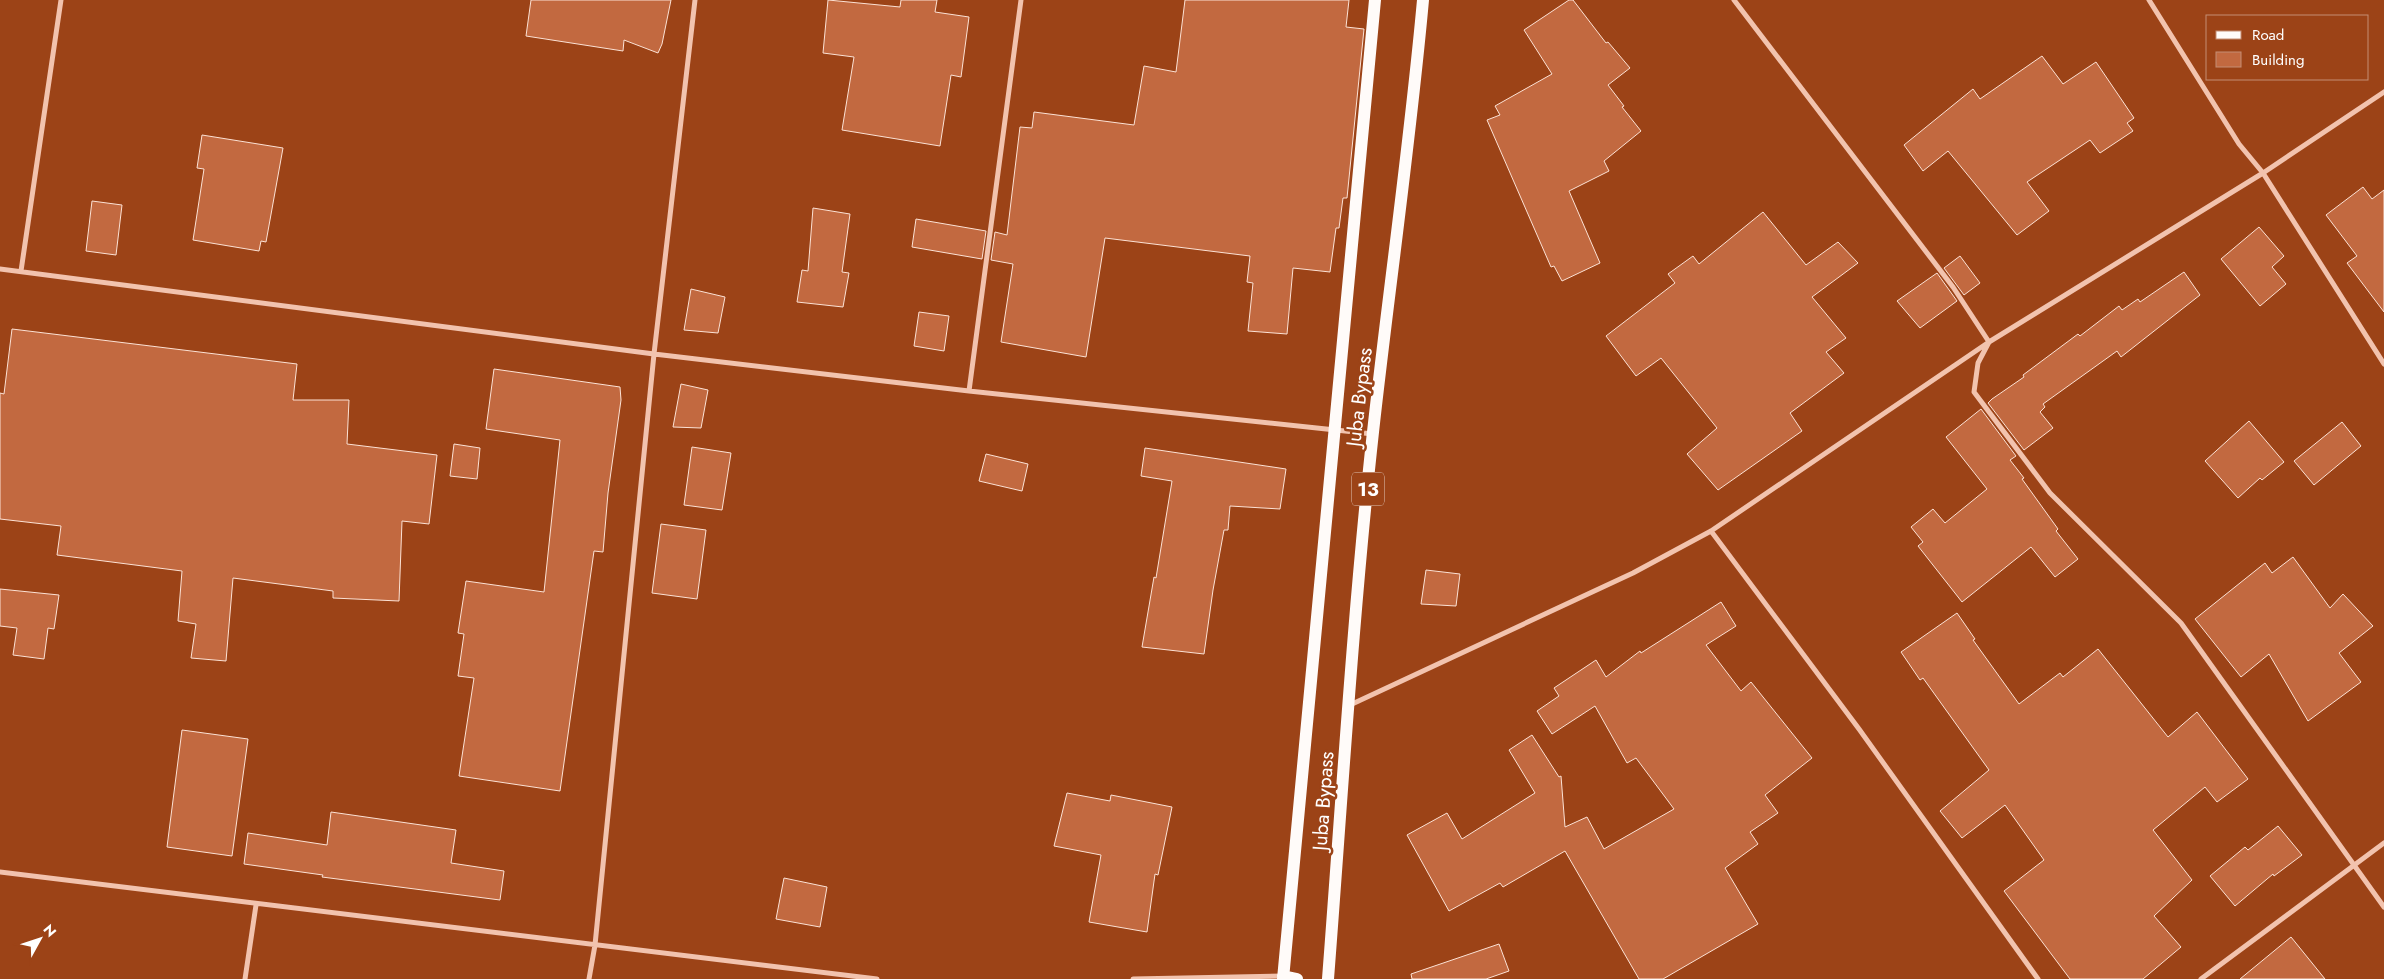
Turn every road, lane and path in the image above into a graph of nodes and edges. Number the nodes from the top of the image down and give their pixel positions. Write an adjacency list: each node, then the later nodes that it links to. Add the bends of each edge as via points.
1 (62, 0): 11 (street)
2 (695, 0): 13 (street)
3 (1021, 0): 15 (street)
4 (1375, 0): 16 (main road, Juba Bypass / 13)
5 (1423, 0): 17 (main road, Juba Bypass / 13)
6 (1734, 0): 12 (street, via 1953,286)
7 (2149, 0): 9 (street, via 2240,144)
8 (2384, 92): 9 (street)
9 (2263, 173): 12 (street); 14 (street)
10 (0, 269): 11 (street)
11 (21, 271): 13 (street)
12 (1989, 342): 18 (street); 21 (street, via 1978,363 1974,392 2050,493 2181,623)
13 (654, 354): 15 (street); 25 (street)
14 (2384, 364)
15 (969, 391): 16 (street)
16 (1336, 430): 17 (street); 26 (main road, Juba Bypass / 13)
17 (1373, 434): 19 (main road, Juba Bypass / 13)
18 (1711, 531): 19 (street, via 1634,574); 33 (street, via 1859,729)
19 (1349, 706): 32 (main road, Juba Bypass / 13)
20 (2384, 843): 21 (street)
21 (2355, 865): 24 (street); 34 (street)
22 (0, 872): 23 (street)
23 (256, 905): 25 (street); 27 (street)
24 (2384, 907)
25 (595, 945): 28 (street); 29 (street)
26 (1283, 978): 30 (street); 31 (main road)
27 (245, 979)
28 (588, 979)
29 (877, 979)
30 (1133, 979)
31 (1298, 979)
32 (1328, 979)
33 (2038, 979)
34 (2201, 979)

